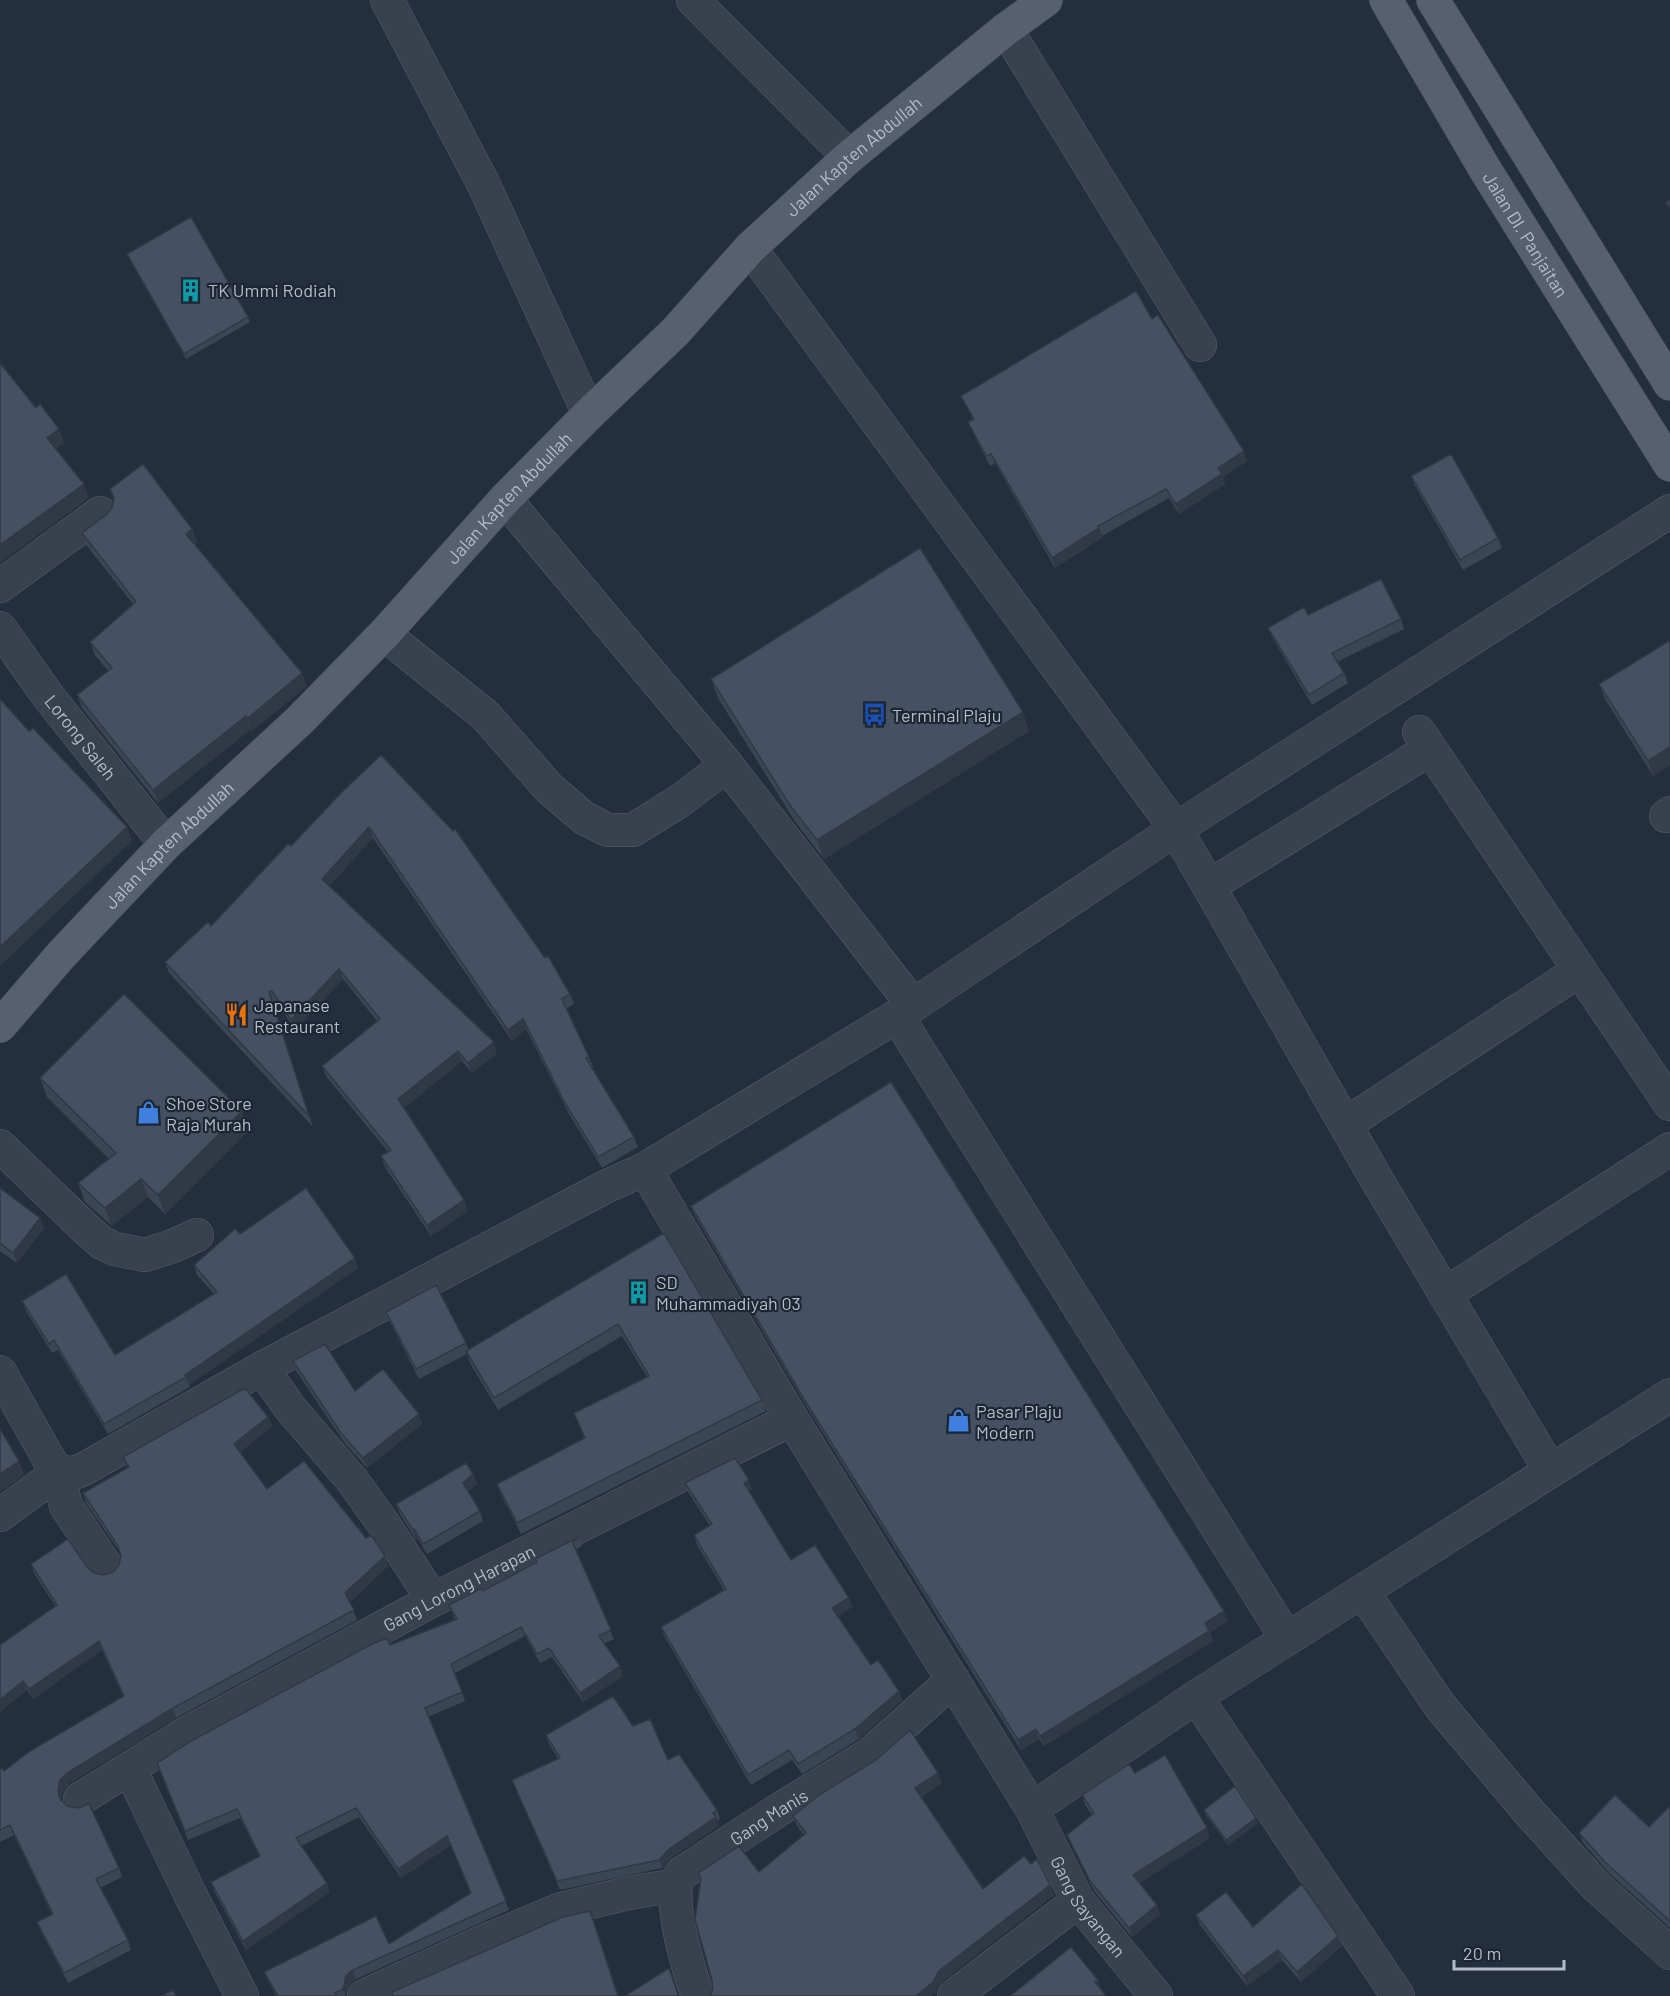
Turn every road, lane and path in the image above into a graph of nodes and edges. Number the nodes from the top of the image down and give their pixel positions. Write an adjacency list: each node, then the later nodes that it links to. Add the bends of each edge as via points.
1 (387, 0): 11 (street, via 483,183)
2 (693, 0): 7 (street)
3 (1046, 0): 6 (main road, Jalan Kapten Abdullah)
4 (1386, 0): 12 (main road, Jalan DI. Panjaitan, via 1486,171)
5 (1433, 0): 10 (main road)
6 (1006, 29): 7 (main road, Jalan Kapten Abdullah); 9 (street)
7 (849, 157): 8 (main road, Jalan Kapten Abdullah)
8 (750, 248): 11 (main road, Jalan Kapten Abdullah, via 675,332); 20 (street)
9 (1200, 345)
10 (1670, 384)
11 (589, 414): 13 (main road, Jalan Kapten Abdullah)
12 (1670, 465)
13 (505, 499): 18 (main road, Jalan Kapten Abdullah); 19 (street)
14 (1670, 511): 20 (street)
15 (100, 513): 16 (street)
16 (0, 586)
17 (0, 628): 21 (street, Lorong Saleh, via 48,696)
18 (384, 634): 19 (street, via 485,715 549,788 584,818 608,830 633,830); 21 (main road, Jalan Kapten Abdullah, via 300,720)
19 (727, 765): 24 (street)
20 (1176, 829): 22 (street); 24 (street)
21 (166, 844): 25 (main road, Jalan Kapten Abdullah)
22 (1209, 886): 23 (street, via 1425,741); 27 (street)
23 (1581, 970): 26 (street); 27 (street)
24 (905, 1011): 30 (street); 43 (street)
25 (0, 1026)
26 (1670, 1104)
27 (1346, 1124): 32 (street)
28 (0, 1146): 31 (street, via 85,1228 115,1249 145,1255)
29 (1670, 1149): 32 (street)
30 (645, 1169): 33 (street, via 596,1191); 36 (street, Gang Sayangan)
31 (197, 1235)
32 (1445, 1294): 37 (street)
33 (262, 1368): 38 (street, via 84,1469); 42 (street, via 290,1408 352,1480)
34 (0, 1372): 38 (street, via 43,1450)
35 (1670, 1395): 37 (street)
36 (792, 1419): 42 (street, Gang Lorong Harapan); 44 (street, Gang Sayangan)
37 (1550, 1470): 41 (street)
38 (62, 1472): 39 (street); 40 (street, via 63,1497)
39 (0, 1515)
40 (106, 1566)
41 (1363, 1592): 43 (street); 51 (street, via 1440,1706 1529,1812 1596,1886)
42 (433, 1600): 46 (street, Gang Lorong Harapan, via 185,1734)
43 (1287, 1639): 45 (street)
44 (953, 1680): 48 (street, Gang Sayangan); 49 (street, Gang Manis, via 870,1754 693,1865)
45 (1196, 1697): 48 (street); 57 (street)
46 (130, 1769): 47 (street, Gang Lorong Harapan); 52 (street)
47 (80, 1799)
48 (1032, 1809): 50 (street, Gang Sayangan)
49 (675, 1885): 53 (street, via 561,1909); 54 (street, via 683,1949)
50 (1078, 1900): 55 (street); 56 (street, Gang Sayangan)
51 (1670, 1953)
52 (242, 1996)
53 (364, 1996)
54 (698, 1996)
55 (954, 1996)
56 (1156, 1996)
57 (1398, 1996)

